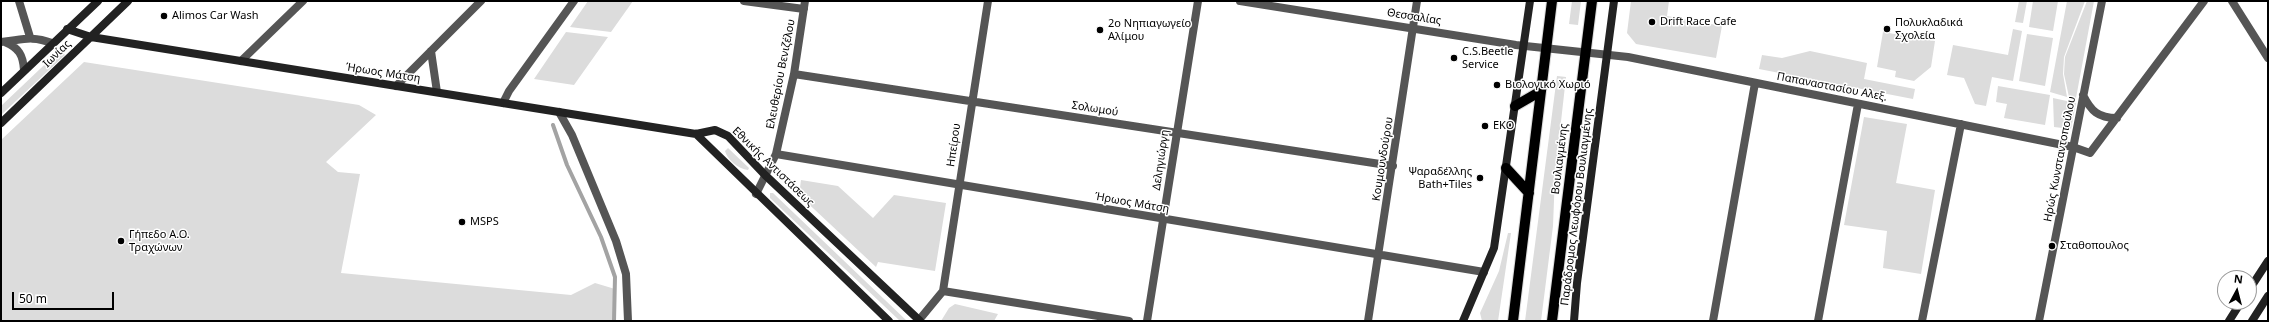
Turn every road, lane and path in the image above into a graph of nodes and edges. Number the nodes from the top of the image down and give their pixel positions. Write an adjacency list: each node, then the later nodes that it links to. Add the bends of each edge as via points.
1 (19, 1): 22 (street)
2 (98, 1): 21 (street, Ιωνίας)
3 (128, 1): 23 (street, Ιωνίας)
4 (303, 1): 32 (street)
5 (482, 1): 28 (street)
6 (574, 1): 42 (street, via 509,91)
7 (744, 1): 19 (street)
8 (988, 1): 41 (street, Ηπείρου)
9 (1198, 1): 49 (street, Δεληγιώργη)
10 (1240, 1): 20 (street, Θεσσαλίας)
11 (1417, 1): 20 (street, Κουμουνδούρου)
12 (1530, 1): 26 (street)
13 (1552, 1): 27 (main road)
14 (1592, 1): 29 (main road, Βουλιαγμένης)
15 (1614, 1): 30 (street, Παράδρομος Λεωφόρου Βουλιαγμένης)
16 (2102, 1): 40 (street, Ηρώς Κωνσταντοπούλου)
17 (2204, 1): 46 (street)
18 (2232, 1): 31 (street)
19 (805, 5): 34 (street, Ελευθερίου Βενιζέλου)
20 (1413, 28): 26 (street, Θεσσαλίας); 53 (street, Κουμουνδούρου)
21 (67, 29): 23 (street, Ήρωος Μάτση); 25 (street, Ιωνίας)
22 (30, 37): 24 (street); 25 (street)
23 (90, 37): 32 (street, Ήρωος Μάτση); 47 (street, Ιωνίας)
24 (3, 42): 33 (street, via 16,46 21,54)
25 (52, 43): 33 (street, Ιωνίας)
26 (1524, 46): 27 (street, Θεσσαλίας); 44 (street)
27 (1547, 49): 29 (street, Θεσσαλίας); 37 (main road)
28 (431, 51): 36 (street); 38 (street)
29 (1585, 53): 30 (street, Παπαναστασίου Αλεξ.); 75 (main road, Βουλιαγμένης)
30 (1607, 55): 35 (street, Παπαναστασίου Αλεξ.); 76 (street, Παράδρομος Λεωφόρου Βουλιαγμένης)
31 (2268, 58)
32 (241, 61): 36 (street, Ήρωος Μάτση)
33 (24, 70): 39 (street, Ιωνίας)
34 (794, 74): 41 (street, Σολωμού); 52 (street, Ελευθερίου Βενιζέλου)
35 (1755, 83): 43 (street, Παπαναστασίου Αλεξ.); 77 (street)
36 (396, 86): 38 (street, Ήρωος Μάτση)
37 (1541, 91): 44 (main road); 57 (main road)
38 (437, 92): 42 (street, Ήρωος Μάτση)
39 (1, 93)
40 (2084, 95): 46 (street, via 2093,112 2105,118); 51 (street, Ηρώς Κωνσταντοπούλου)
41 (972, 101): 49 (street, Σολωμού); 56 (street, Ηπείρου)
42 (504, 103): 45 (street, Ήρωος Μάτση)
43 (1858, 104): 48 (street, Παπαναστασίου Αλεξ.); 78 (street)
44 (1515, 106): 54 (street)
45 (559, 112): 50 (street, Ήρωος Μάτση); 68 (street, via 572,135 616,240 626,274)
46 (2117, 118): 51 (street, Παπαναστασίου Αλεξ., via 2090,153)
47 (1, 123)
48 (1961, 124): 51 (street, Παπαναστασίου Αλεξ.); 79 (street)
49 (1176, 133): 53 (street, Σολωμού); 59 (street, Δεληγιώργη)
50 (696, 134): 55 (street, Εθνικής Αντιστάσεως, via 715,130 728,136); 58 (street)
51 (2073, 147): 80 (street, Ηρώς Κωνσταντοπούλου)
52 (776, 154): 55 (street, Ελευθερίου Βενιζέλου); 56 (street, Ήρωος Μάτση)
53 (1393, 166): 60 (street, Κουμουνδούρου)
54 (1506, 168): 57 (main road); 62 (street, via 1494,248)
55 (766, 175): 58 (street, Ελευθερίου Βενιζέλου); 67 (street, Εθνικής Αντιστάσεως)
56 (959, 185): 59 (street, Ήρωος Μάτση); 64 (street, Ηπείρου)
57 (1529, 193): 74 (main road)
58 (756, 194): 69 (street)
59 (1164, 220): 60 (street, Ήρωος Μάτση); 71 (street, Δεληγιώργη)
60 (1379, 254): 62 (street, Ήρωος Μάτση); 72 (street, Κουμουνδούρου)
61 (2268, 261): 63 (street)
62 (1484, 272): 73 (street)
63 (2257, 278)
64 (943, 291): 67 (street); 70 (street)
65 (2268, 296): 82 (street)
66 (2236, 310): 81 (street)
67 (919, 320)
68 (628, 321)
69 (889, 321)
70 (1129, 321)
71 (1147, 321)
72 (1368, 321)
73 (1463, 321)
74 (1513, 321)
75 (1552, 321)
76 (1574, 321)
77 (1712, 321)
78 (1818, 321)
79 (1922, 321)
80 (2039, 321)
81 (2229, 321)
82 (2252, 321)

